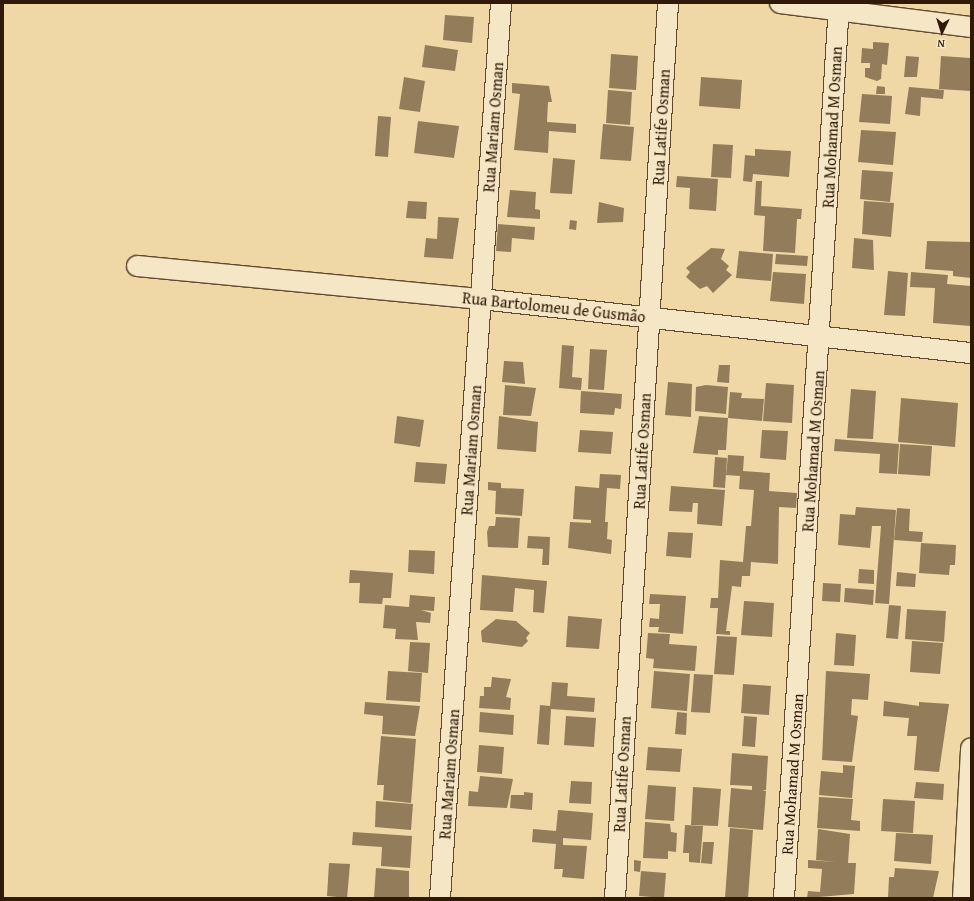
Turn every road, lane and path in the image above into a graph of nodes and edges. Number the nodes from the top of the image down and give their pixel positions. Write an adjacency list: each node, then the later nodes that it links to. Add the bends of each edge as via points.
1 (501, 3): 7 (street, Rua Mariam Osman)
2 (668, 3): 8 (street, Rua Latife Osman)
3 (780, 3): 4 (street)
4 (839, 7): 5 (street); 9 (street, Rua Mohamad M Osman)
5 (971, 28)
6 (136, 266): 7 (street, Rua Bartolomeu de Gusmão)
7 (481, 299): 8 (street, Rua Bartolomeu de Gusmão); 12 (street, Rua Mariam Osman)
8 (650, 317): 9 (street, Rua Bartolomeu de Gusmão); 13 (street, Rua Latife Osman)
9 (820, 336): 10 (street, Rua Bartolomeu de Gusmão); 14 (street, Rua Mohamad M Osman)
10 (971, 352)
11 (971, 748): 15 (street)
12 (440, 898)
13 (615, 898)
14 (784, 898)
15 (963, 898)

